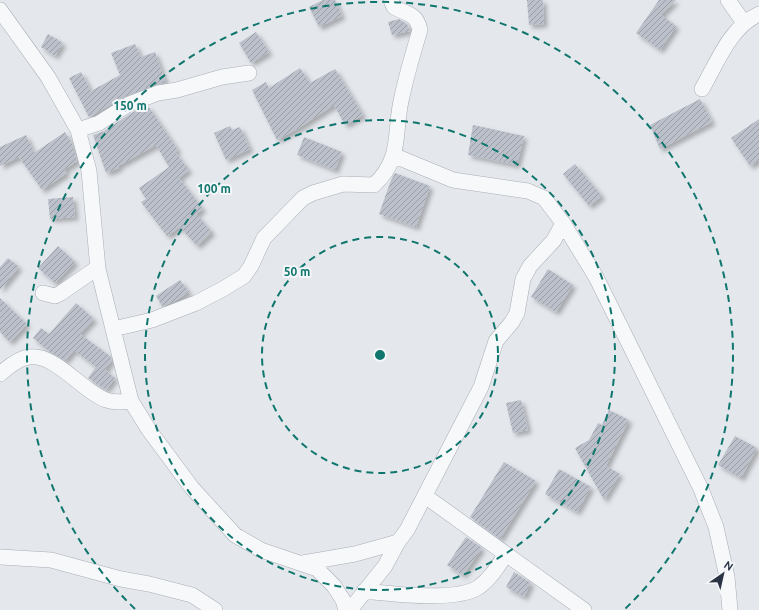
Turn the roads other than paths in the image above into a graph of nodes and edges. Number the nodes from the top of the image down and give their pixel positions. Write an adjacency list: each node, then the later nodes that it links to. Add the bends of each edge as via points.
1 (391, 0): 9 (street, via 394,7 412,15 418,21 420,30 401,102)
2 (728, 0): 5 (street)
3 (0, 10): 8 (street, via 48,77)
4 (759, 14): 5 (street)
5 (744, 23): 7 (street, via 727,45)
6 (249, 73): 8 (street, via 158,93 129,104 99,123)
7 (702, 89)
8 (78, 130): 11 (street, via 89,171)
9 (395, 156): 10 (street, via 453,180 528,191 544,198); 13 (street, via 383,177 374,186 343,184 302,198 264,238 244,276 223,289 196,303 152,320)
10 (563, 223): 16 (street, via 554,240 530,266 523,279 517,312 496,341 481,387); 26 (street, via 596,277 701,489 716,527)
11 (97, 268): 12 (street, via 55,296); 13 (street)
12 (43, 293)
13 (113, 329): 15 (street)
14 (0, 374): 15 (street, via 21,360 37,356 53,363 104,399 115,402)
15 (131, 401): 20 (street, via 148,430 192,488 235,535 260,550)
16 (425, 496): 17 (street); 18 (street)
17 (398, 542): 20 (street, via 356,554); 21 (street, via 385,566)
18 (506, 554): 21 (street, via 489,579 478,588 463,592 405,596); 25 (street)
19 (0, 557): 22 (street, via 51,560 149,584 192,595)
20 (303, 563): 23 (street, via 317,569 334,586)
21 (364, 591): 24 (street)
22 (215, 610)
23 (346, 610)
24 (350, 610)
25 (584, 610)
26 (730, 610)

